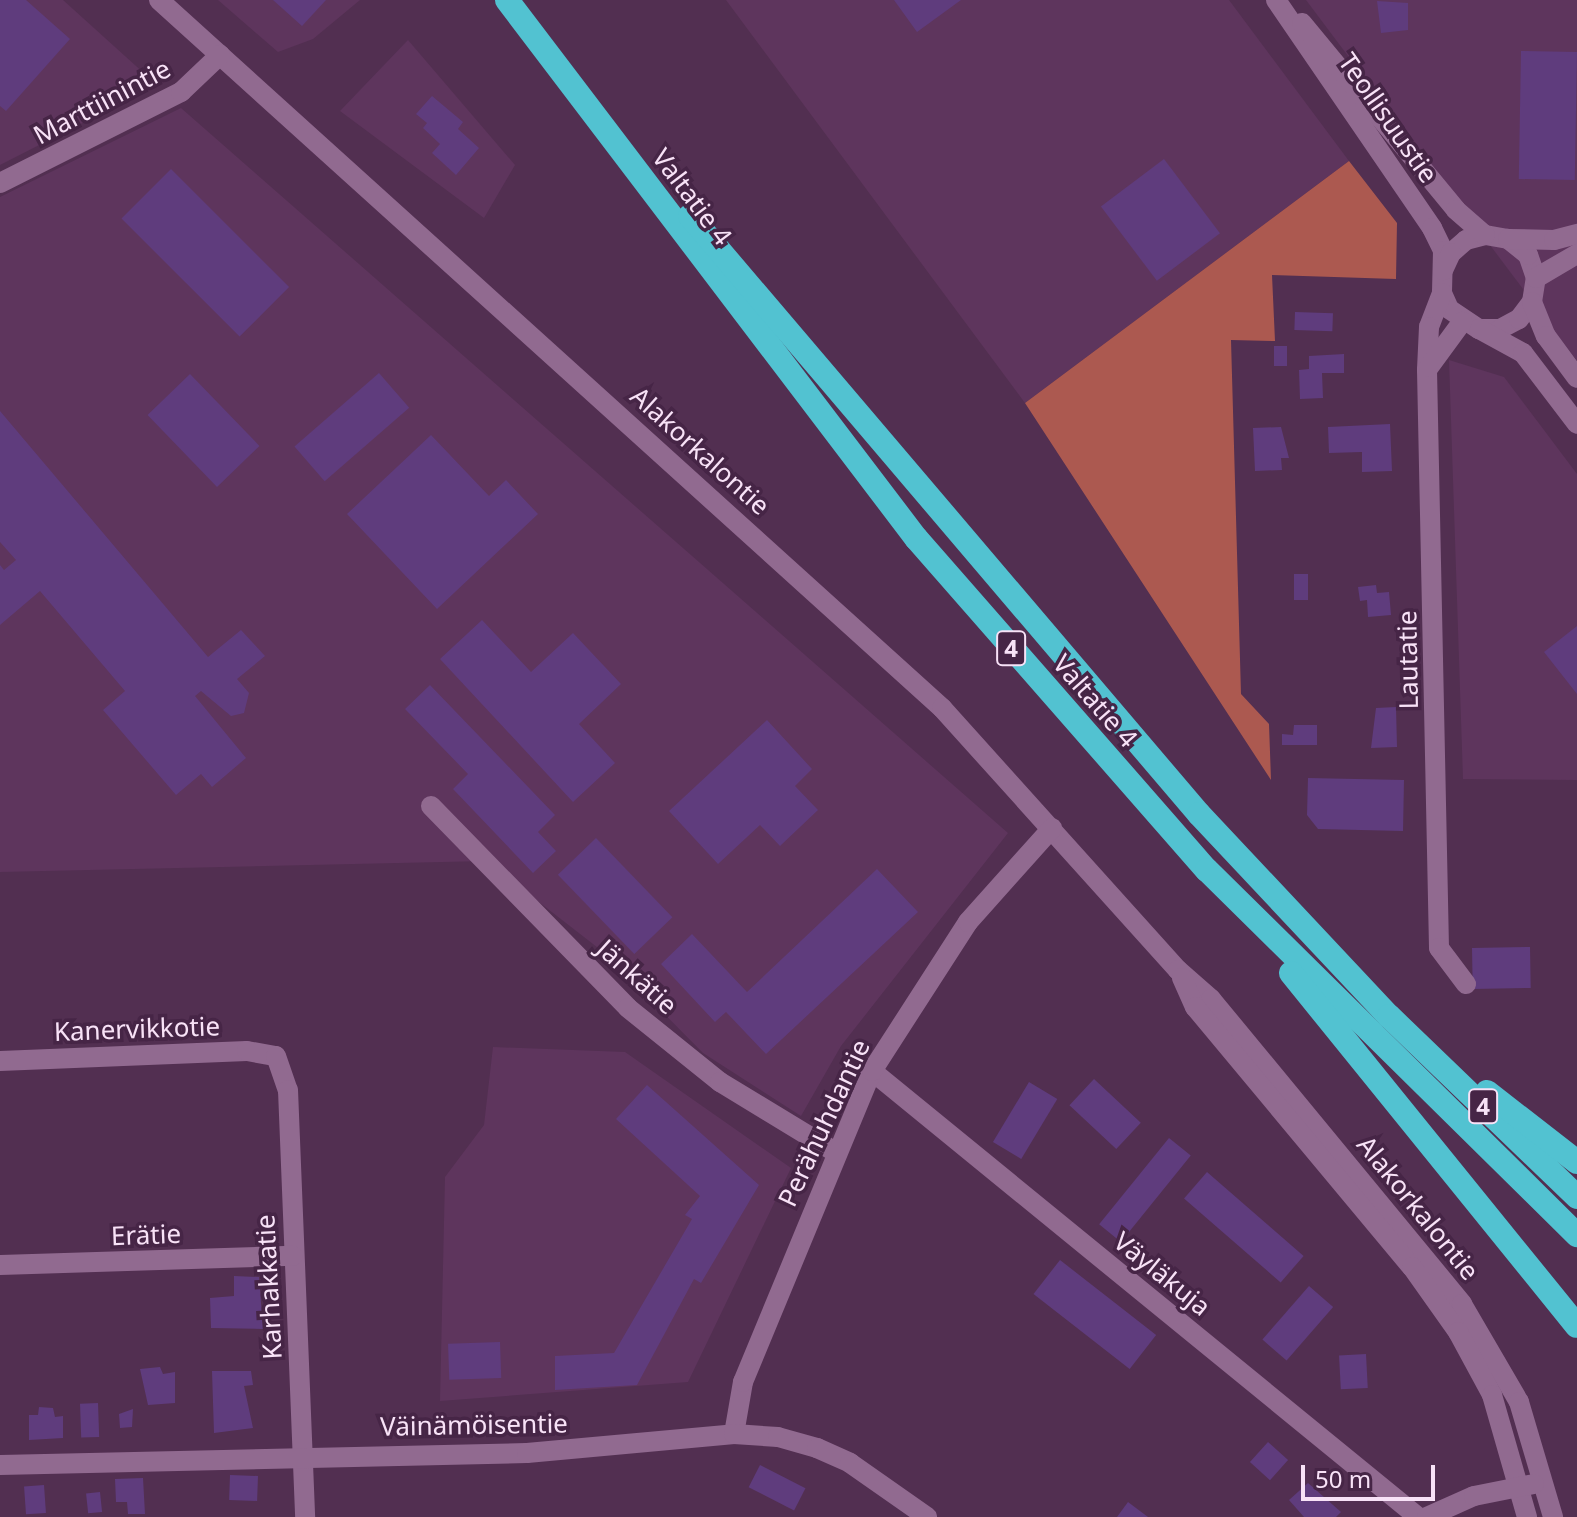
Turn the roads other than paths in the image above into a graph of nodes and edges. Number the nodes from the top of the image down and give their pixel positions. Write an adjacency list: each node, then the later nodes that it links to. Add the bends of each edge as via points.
1 (159, 0): 4 (street, Alakorkalontie)
2 (1278, 0): 7 (street, Teollisuustie, via 1325,47 1456,210); 10 (street, Teollisuustie, via 1425,216 1443,251)
3 (508, 2): 20 (highway, Valtatie 4 / 4, via 916,538); 23 (highway, Valtatie 4 / 4, via 1199,814)
4 (220, 55): 5 (street, Marttiinintie, via 181,92); 19 (street, Alakorkalontie, via 863,633 942,708)
5 (0, 183)
6 (1577, 234): 8 (street, via 1554,240)
7 (1485, 235): 8 (street); 10 (street, via 1466,240)
8 (1508, 239): 11 (street, via 1528,255)
9 (1577, 254): 11 (street)
10 (1443, 270): 12 (street)
11 (1536, 278): 13 (street)
12 (1442, 293): 14 (street); 15 (street, Lautatie, via 1429,327)
13 (1532, 302): 14 (street, via 1519,319 1500,329); 16 (street, via 1546,336)
14 (1470, 325): 15 (street); 17 (street, via 1523,353)
15 (1427, 370): 22 (street, Lautatie, via 1439,948)
16 (1577, 378)
17 (1577, 424)
18 (431, 806): 27 (street, Jänkätie, via 628,1008 720,1082)
19 (1052, 828): 21 (street, Alakorkalontie); 26 (street, Perähuhdantie, via 968,922)
20 (1207, 870): 30 (highway, Valtatie 4 / 4); 33 (highway)
21 (1178, 970): 37 (street, Alakorkalontie, via 1211,999 1293,1094 1462,1304 1515,1393); 38 (street, Alakorkalontie, via 1195,1007 1451,1321 1492,1395)
22 (1466, 984)
23 (1389, 1016): 28 (highway); 29 (highway, Valtatie 4 / 4)
24 (276, 1056): 25 (street, Kanervikkotie, via 247,1051); 31 (street, Karhakkatie, via 288,1090)
25 (0, 1061)
26 (872, 1071): 27 (street, Perähuhdantie); 41 (street, Väyläkuja)
27 (835, 1152): 34 (street, Perähuhdantie, via 743,1382)
28 (1577, 1162)
29 (1577, 1197)
30 (1577, 1235)
31 (293, 1256): 32 (street, Erätie); 35 (street, Karhakkatie)
32 (0, 1265)
33 (1577, 1326)
34 (734, 1434): 35 (street, Väinämöisentie, via 527,1453); 40 (street, Väinämöisentie, via 778,1437 817,1448 850,1463)
35 (303, 1455): 36 (street, Väinämöisentie); 39 (street, Karhakkatie)
36 (0, 1465)
37 (1546, 1482): 38 (street); 44 (street, Alakorkalontie)
38 (1521, 1486): 42 (street, via 1474,1496); 43 (street, Alakorkalontie)
39 (305, 1517)
40 (927, 1517)
41 (1418, 1517)
42 (1427, 1517)
43 (1527, 1517)
44 (1553, 1517)

